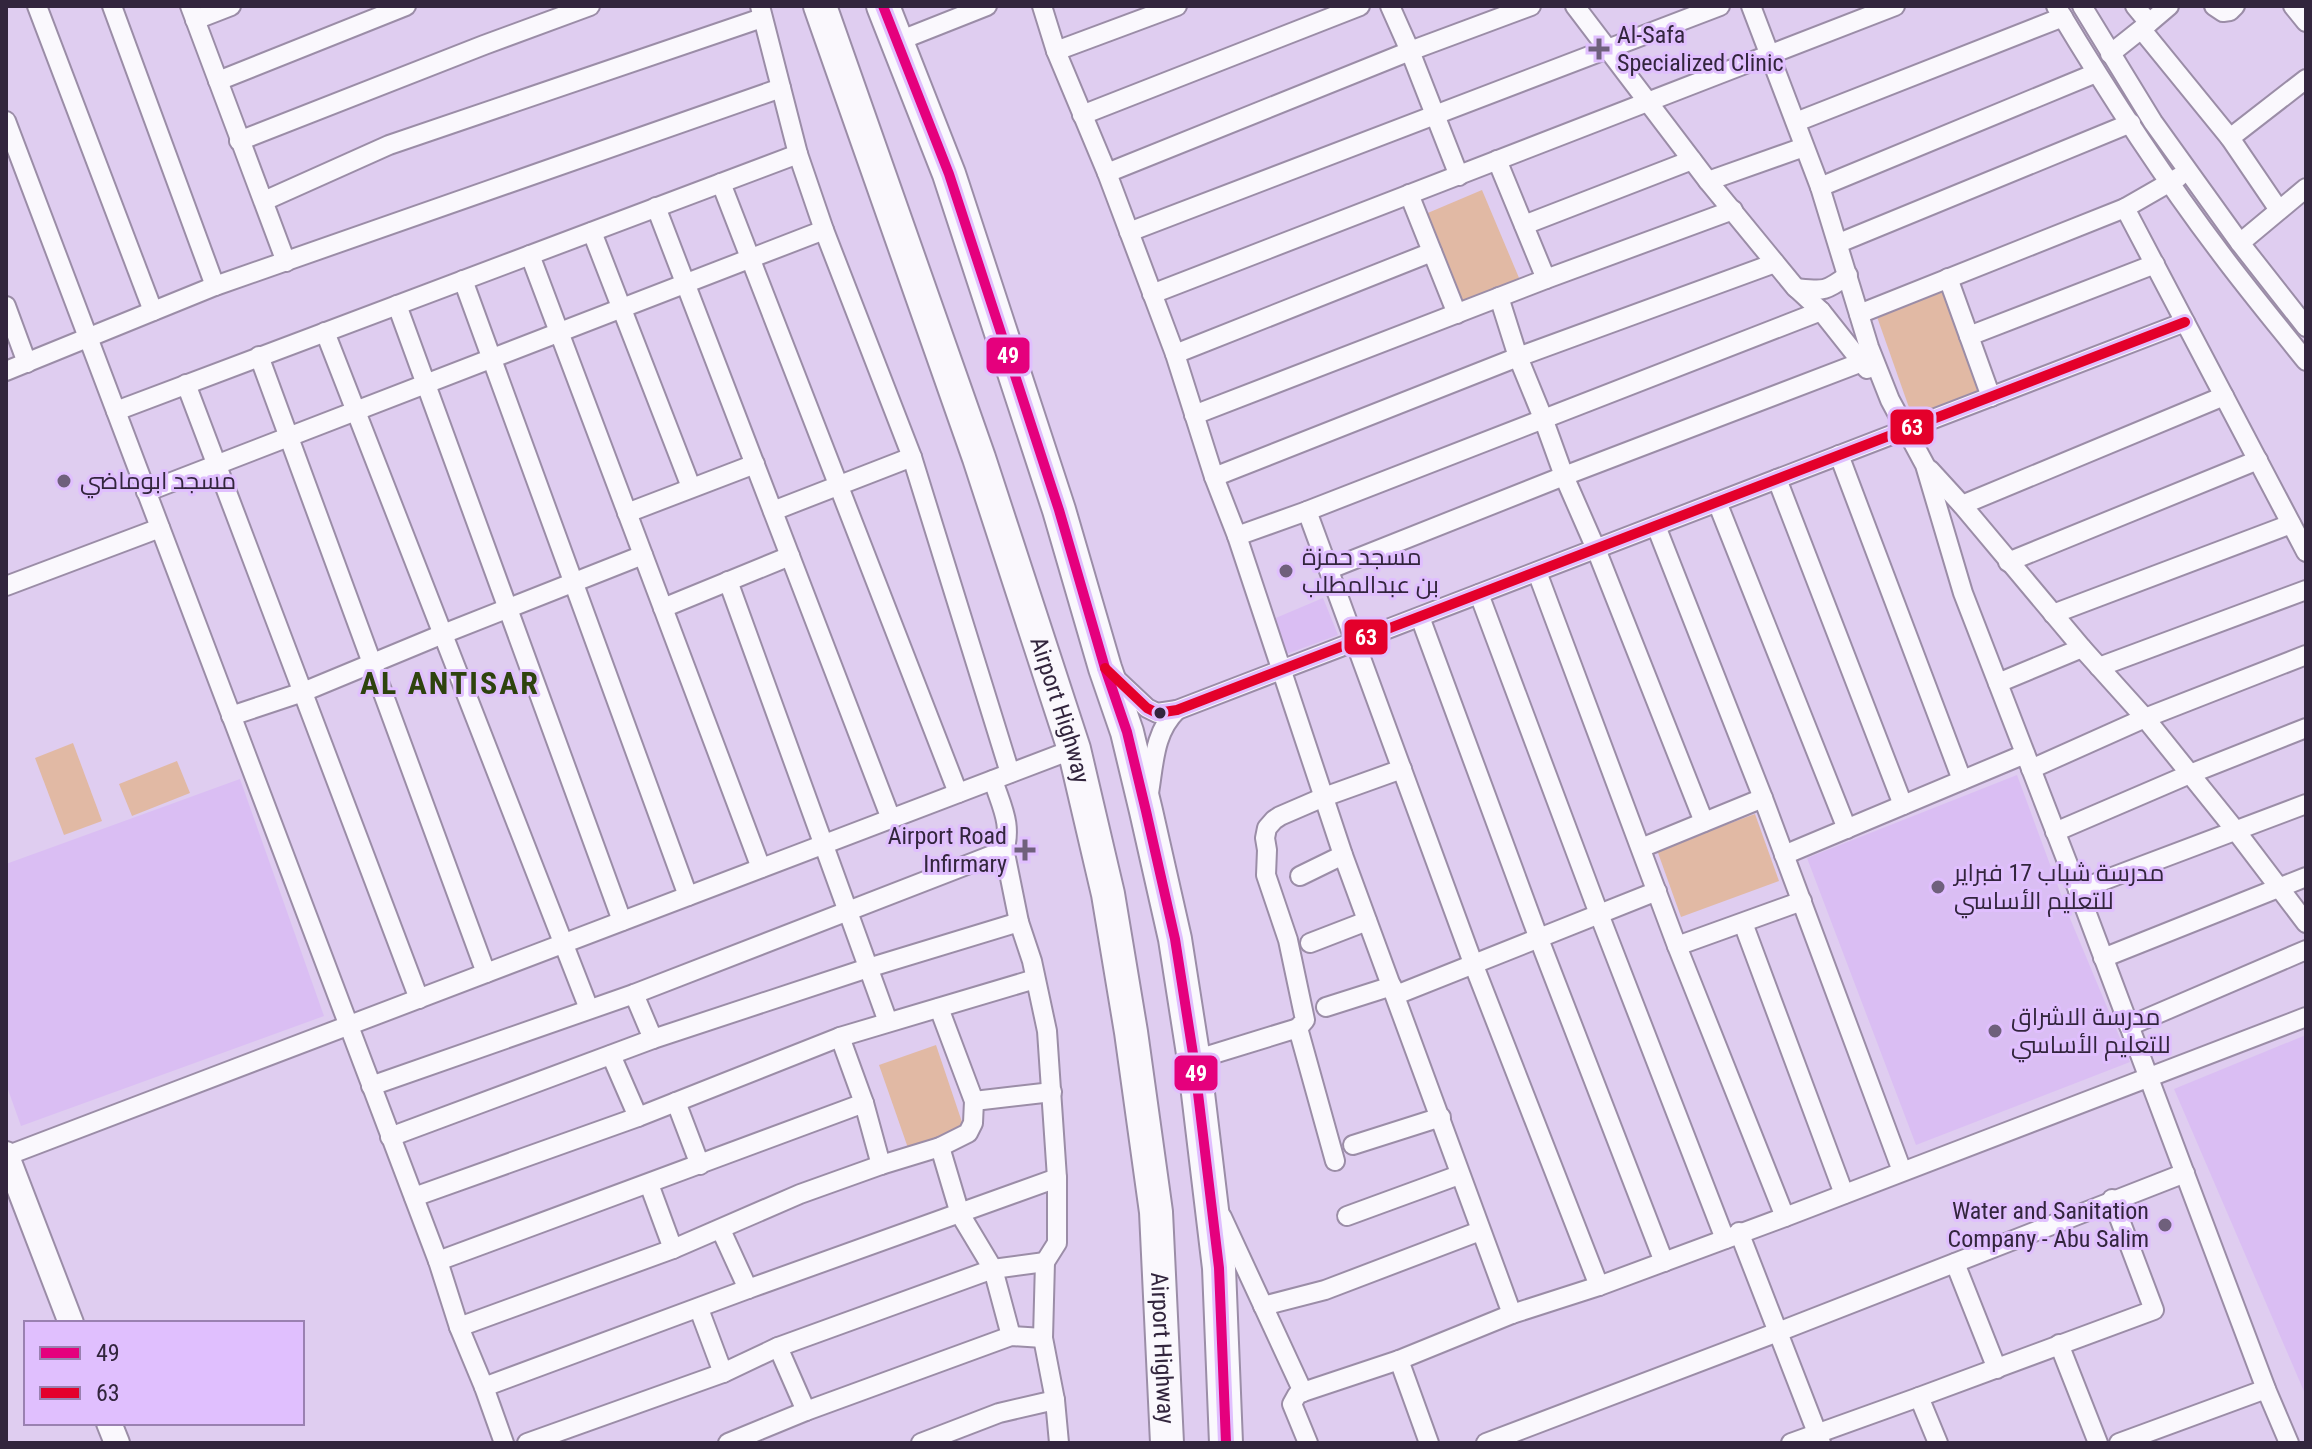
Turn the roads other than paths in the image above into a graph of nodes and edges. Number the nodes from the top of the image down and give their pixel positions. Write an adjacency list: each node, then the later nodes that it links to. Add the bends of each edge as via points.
1 (37, 6): 89 (street)
2 (112, 6): 82 (street)
3 (231, 6): 26 (street)
4 (406, 6): 37 (street)
5 (590, 6): 46 (street)
6 (820, 6): 169 (highway, Airport Highway, via 974,443)
7 (883, 6): 29 (highway)
8 (1042, 6): 31 (street)
9 (1177, 6): 31 (street)
10 (1360, 6): 40 (street)
11 (1390, 6): 32 (street)
12 (1531, 6): 32 (street)
13 (1575, 6): 30 (street)
14 (1720, 6): 30 (street)
15 (1751, 6): 34 (street)
16 (1895, 6): 34 (street)
17 (2082, 6): 33 (street)
18 (2135, 6): 28 (street)
19 (2169, 6): 28 (street)
20 (2214, 6): 21 (street, via 2223,12)
21 (2235, 6)
22 (2293, 6): 27 (street)
23 (976, 8): 29 (street)
24 (761, 12): 38 (street); 60 (street, via 389,145)
25 (2059, 12): 35 (street); 43 (street)
26 (192, 13): 37 (street)
27 (2306, 22)
28 (2146, 26): 33 (street); 45 (street)
29 (896, 42): 161 (highway, via 949,174)
30 (1608, 50): 39 (street); 41 (street)
31 (1056, 51): 40 (street)
32 (1410, 51): 41 (street); 52 (street)
33 (2110, 54): 51 (street)
34 (1771, 55): 39 (street); 43 (street)
35 (2096, 73): 44 (street); 57 (street)
36 (2306, 79): 45 (street)
37 (218, 81): 46 (street)
38 (781, 88): 48 (street); 74 (street)
39 (1650, 103): 49 (street); 50 (street)
40 (1082, 115): 52 (street)
41 (1434, 115): 53 (street); 68 (street)
42 (6, 121): 98 (street)
43 (1796, 122): 47 (street)
44 (2131, 123): 55 (street); 69 (street)
45 (2230, 138): 64 (street)
46 (239, 141): 60 (street)
47 (1804, 147): 54 (street); 57 (street)
48 (798, 154): 56 (street); 66 (street)
49 (1497, 160): 53 (street); 65 (street)
50 (1692, 160): 54 (street); 65 (street)
51 (2188, 172): 55 (street); 70 (street)
52 (1107, 173): 68 (street)
53 (1459, 176): 59 (street)
54 (1708, 181): 63 (street)
55 (2169, 182): 62 (street); 103 (street)
56 (721, 183): 61 (street); 73 (street)
57 (1820, 187): 69 (street)
58 (2306, 188): 64 (street)
59 (1409, 194): 71 (street); 84 (street)
60 (264, 201): 74 (street)
61 (656, 207): 67 (street); 81 (street)
62 (2125, 208): 76 (street); 78 (street)
63 (1733, 210): 75 (street); 79 (street)
64 (2279, 210): 70 (street)
65 (1524, 225): 79 (street)
66 (824, 230): 73 (street); 119 (street)
67 (592, 232): 72 (street); 88 (street)
68 (1129, 232): 84 (street)
69 (1839, 243): 77 (street)
70 (2240, 243): 94 (street)
71 (1432, 252): 91 (street); 99 (street)
72 (530, 255): 80 (street); 96 (street)
73 (750, 259): 81 (street); 127 (street)
74 (286, 262): 82 (street)
75 (1775, 263): 83 (street); 101 (street)
76 (2155, 264): 93 (street); 97 (street)
77 (1848, 275): 83 (street, via 1830,289); 92 (street)
78 (1948, 278): 92 (street); 97 (street)
79 (1546, 279): 85 (street)
80 (463, 280): 86 (street); 102 (street)
81 (686, 283): 88 (street); 122 (street)
82 (215, 286): 89 (street)
83 (1795, 287): 90 (street)
84 (1152, 294): 99 (street)
85 (1499, 297): 91 (street); 101 (street)
86 (397, 305): 95 (street); 108 (street)
87 (6, 306): 105 (street)
88 (622, 308): 96 (street); 128 (street)
89 (153, 311): 98 (street)
90 (1821, 311): 104 (street); 115 (street)
91 (1457, 314): 114 (street)
92 (1859, 314): 111 (street)
93 (2185, 322): 109 (street); 110 (street)
94 (2306, 327)
95 (325, 332): 100 (street); 113 (street)
96 (559, 332): 102 (street); 134 (street)
97 (1969, 336): 110 (street)
98 (89, 337): 105 (street); 112 (street)
99 (1175, 354): 114 (street)
100 (259, 356): 107 (street); 117 (street)
101 (1518, 357): 115 (street); 125 (street)
102 (492, 358): 108 (street); 147 (street)
103 (2306, 361)
104 (1862, 362): 111 (street); 124 (street)
105 (27, 363): 106 (street)
106 (6, 371)
107 (186, 384): 112 (street); 121 (street)
108 (426, 384): 113 (street); 152 (street)
109 (2224, 396): 120 (street); 131 (street)
110 (1991, 397): 116 (street)
111 (1890, 400): 116 (street)
112 (116, 411): 129 (street)
113 (356, 411): 117 (street); 155 (street)
114 (1194, 415): 125 (street)
115 (1543, 418): 124 (street); 133 (street)
116 (1906, 429): 118 (street); 123 (street)
117 (289, 437): 121 (street); 159 (street)
118 (1839, 455): 126 (street); 174 (street)
119 (912, 457): 127 (street); 173 (street)
120 (2258, 460): 135 (street); 143 (street)
121 (217, 464): 129 (street); 164 (street)
122 (755, 464): 128 (street); 132 (street)
123 (1925, 465): 131 (street); 163 (street, via 1963,593)
124 (1564, 476): 139 (street); 144 (street)
125 (1214, 477): 138 (street)
126 (1777, 479): 130 (street); 179 (street)
127 (838, 486): 132 (street); 175 (street)
128 (691, 487): 134 (street)
129 (146, 492): 137 (street)
130 (1717, 502): 136 (street); 183 (street)
131 (1962, 505): 143 (street)
132 (773, 511): 142 (street)
133 (1307, 511): 138 (street); 144 (street)
134 (627, 513): 141 (street)
135 (2291, 524): 140 (street); 153 (street)
136 (1656, 526): 139 (street); 177 (street)
137 (160, 528): 148 (street); 166 (street)
138 (1237, 536): 162 (street)
139 (1596, 549): 145 (street); 182 (street)
140 (2306, 552)
141 (643, 555): 147 (street); 151 (street)
142 (790, 556): 146 (street); 181 (street)
143 (2008, 562): 153 (street)
144 (1330, 569): 156 (street)
145 (1537, 572): 150 (street); 187 (street)
146 (728, 581): 151 (street); 186 (street)
147 (574, 582): 152 (street); 197 (street)
148 (6, 586)
149 (2306, 590): 160 (street)
150 (1479, 594): 154 (street); 200 (street)
151 (663, 608): 191 (street)
152 (508, 609): 155 (street); 201 (street)
153 (2053, 614): 157 (street)
154 (1420, 617): 156 (street); 206 (street)
155 (443, 634): 159 (street); 208 (street)
156 (1356, 641): 162 (street); 171 (street)
157 (2082, 648): 160 (street); 163 (street)
158 (2306, 655): 167 (street)
159 (372, 664): 164 (street); 214 (street)
160 (2099, 667): 167 (street)
161 (1105, 668): 165 (street, via 1147,708 1157,713); 180 (highway)
162 (1281, 670): 165 (street); 176 (street)
163 (1998, 683): 170 (street)
164 (303, 692): 166 (street); 218 (street)
165 (1177, 710): 180 (street, via 1159,738)
166 (231, 716): 224 (street)
167 (2145, 718): 170 (street); 172 (street)
168 (2306, 728): 172 (street)
169 (1074, 749): 173 (street); 255 (highway, Airport Highway, via 1108,894)
170 (2028, 762): 174 (street); 185 (street)
171 (1402, 769): 176 (street); 212 (street)
172 (2190, 774): 184 (street); 185 (street)
173 (1002, 777): 175 (street); 188 (street, via 1008,829)
174 (1962, 780): 179 (street)
175 (958, 793): 181 (street)
176 (1324, 797): 189 (street); 226 (street, via 1274,820 1265,838 1266,875 1288,940 1305,1020)
177 (1763, 798): 182 (street); 190 (street)
178 (2306, 804): 184 (street)
179 (1903, 805): 183 (street)
180 (1146, 811): 230 (highway, via 1175,939)
181 (891, 819): 186 (street)
182 (1704, 822): 187 (street)
183 (1847, 829): 190 (street)
184 (2236, 831): 194 (street); 195 (street)
185 (2055, 832): 195 (street)
186 (823, 845): 191 (street); 199 (street)
187 (1641, 848): 196 (street)
188 (1003, 855): 199 (street); 203 (street)
189 (1343, 855): 192 (street); 202 (street)
190 (1784, 855): 198 (street)
191 (761, 868): 197 (street)
192 (1300, 876)
193 (2306, 877): 194 (street)
194 (2278, 888): 205 (street); 211 (street)
195 (2078, 890): 211 (street)
196 (1657, 891): 200 (street); 209 (street)
197 (688, 896): 201 (street)
198 (1802, 901): 204 (street); 246 (street)
199 (846, 910): 213 (street); 217 (street)
200 (1599, 914): 206 (street); 261 (street)
201 (622, 921): 208 (street)
202 (1367, 921): 207 (street); 216 (street)
203 (1019, 922): 213 (street); 215 (street)
204 (1743, 923): 209 (street); 252 (street)
205 (2306, 923)
206 (1539, 939): 212 (street); 265 (street)
207 (1310, 943)
208 (564, 944): 214 (street); 221 (street)
209 (1677, 946): 258 (street)
210 (2306, 950): 225 (street)
211 (2103, 958): 225 (street)
212 (1473, 963): 216 (street); 268 (street)
213 (868, 968): 223 (street); 228 (street)
214 (486, 973): 218 (street)
215 (1035, 979): 220 (street); 233 (street, via 1047,1031)
216 (1394, 991): 219 (street); 238 (street)
217 (634, 994): 221 (street); 228 (street)
218 (419, 999): 224 (street)
219 (1326, 1007)
220 (939, 1008): 223 (street); 234 (street)
221 (589, 1009): 232 (street)
222 (2306, 1017): 231 (street)
223 (888, 1022): 227 (street)
224 (348, 1025): 232 (street); 242 (street)
225 (2129, 1026): 231 (street)
226 (1298, 1028): 230 (street); 243 (street)
227 (840, 1037): 235 (street); 236 (street)
228 (653, 1039): 229 (street)
229 (611, 1055): 237 (street); 239 (street)
230 (1194, 1060): 251 (highway)
231 (2149, 1078): 246 (street); 247 (street)
232 (371, 1086): 239 (street)
233 (1052, 1092): 234 (street); 249 (street)
234 (974, 1101): 241 (street, via 968,1133)
235 (676, 1102): 237 (street); 244 (street)
236 (864, 1103): 244 (street); 245 (street)
237 (638, 1117): 253 (street)
238 (1441, 1117): 240 (street); 248 (street)
239 (390, 1137): 253 (street)
240 (1353, 1145)
241 (940, 1147): 245 (street); 256 (street)
242 (6, 1155): 273 (street)
243 (1335, 1161)
244 (700, 1165): 250 (street)
245 (881, 1165): 259 (street)
246 (1902, 1171): 252 (street)
247 (2185, 1173): 254 (street); 284 (street)
248 (1459, 1175): 257 (street); 260 (street)
249 (1057, 1178): 256 (street); 264 (street, via 1057,1243)
250 (649, 1184): 262 (street); 263 (street)
251 (1210, 1191): 270 (street); 298 (highway, via 1219,1268)
252 (1844, 1194): 258 (street)
253 (414, 1197): 263 (street)
254 (2112, 1199): 266 (street); 278 (street, via 2154,1310)
255 (1156, 1212): 289 (highway, Airport Highway); 297 (highway)
256 (960, 1214): 267 (street); 269 (street)
257 (1347, 1216)
258 (1785, 1217): 261 (street)
259 (721, 1230): 262 (street); 269 (street)
260 (1480, 1231): 270 (street, via 1325,1290); 272 (street)
261 (1732, 1236): 265 (street); 275 (street)
262 (673, 1249): 274 (street)
263 (438, 1261): 274 (street)
264 (1045, 1262): 267 (street); 277 (street)
265 (1664, 1262): 268 (street)
266 (1955, 1263): 275 (street); 281 (street)
267 (993, 1269): 276 (street); 279 (street)
268 (1599, 1286): 272 (street)
269 (748, 1289): 271 (street)
270 (1263, 1306): 285 (street)
271 (699, 1309): 282 (street); 283 (street)
272 (1512, 1314): 280 (street)
273 (70, 1321)
274 (459, 1327): 283 (street)
275 (1778, 1332): 290 (street); 301 (street)
276 (1011, 1336): 277 (street); 288 (street)
277 (1043, 1338): 287 (street)
278 (2059, 1344): 281 (street); 304 (street)
279 (778, 1347): 282 (street); 288 (street)
280 (1399, 1360): 285 (street); 300 (street)
281 (1997, 1369): 286 (street)
282 (723, 1373): 293 (street)
283 (484, 1387): 292 (street)
284 (2266, 1389): 305 (street); 306 (street)
285 (1303, 1392): 299 (street, via 1292,1404)
286 (1919, 1397): 290 (street); 303 (street)
287 (1055, 1400): 294 (street, via 999,1413); 295 (street)
288 (806, 1411): 291 (street)
289 (1166, 1428): 296 (street)
290 (1819, 1438): 302 (street)
291 (739, 1441)
292 (504, 1443)
293 (527, 1443)
294 (921, 1443)
295 (1059, 1443)
296 (1151, 1443)
297 (1181, 1443)
298 (1226, 1443)
299 (1308, 1443)
300 (1429, 1443)
301 (1486, 1443)
302 (1791, 1443)
303 (1938, 1443)
304 (2098, 1443)
305 (2119, 1443)
306 (2289, 1443)

